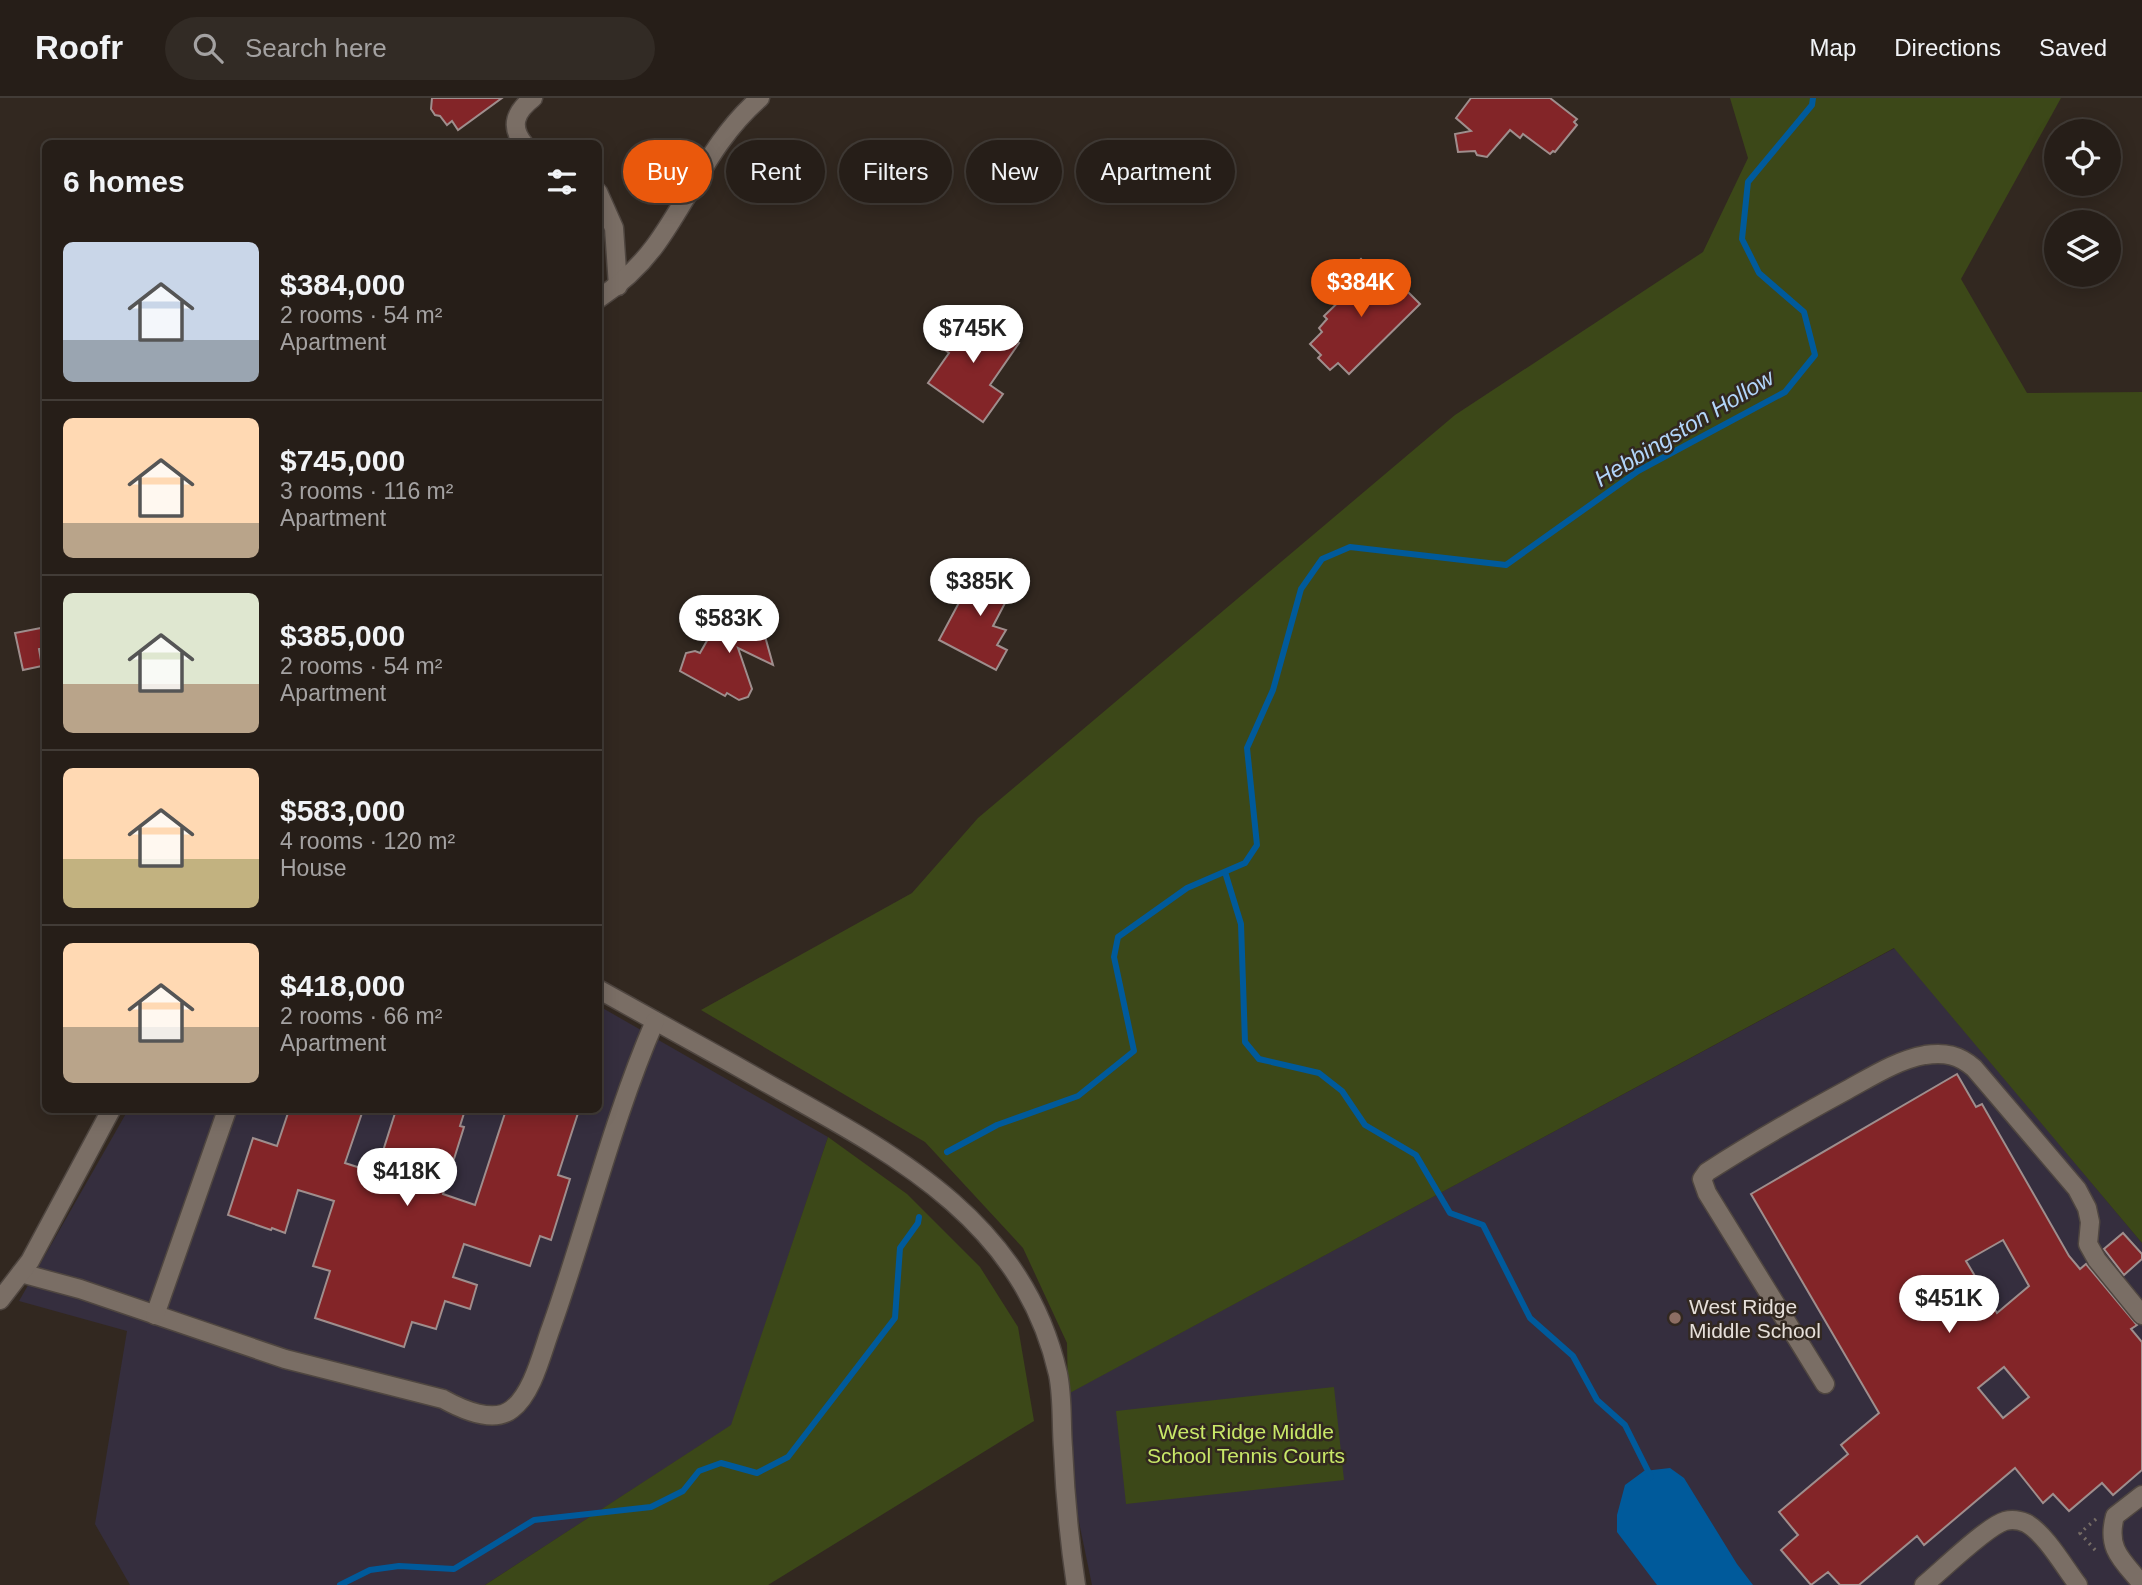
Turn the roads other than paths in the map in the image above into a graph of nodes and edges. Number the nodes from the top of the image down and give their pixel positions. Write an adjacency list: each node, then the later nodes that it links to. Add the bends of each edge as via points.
1 (533, 98): 3 (street, via 520,107 514,125)
2 (760, 98): 5 (street, via 739,116 653,248)
3 (520, 140)
4 (602, 201): 5 (street, via 614,228)
5 (618, 286): 6 (street)
6 (602, 296)
7 (602, 991): 8 (street)
8 (655, 1021): 13 (street, via 636,1065 531,1385 513,1409 495,1417 456,1407 443,1399 285,1359); 18 (street, via 865,1138 918,1173 979,1226 1020,1279 1047,1337 1058,1377)
9 (109, 1113): 11 (street)
10 (226, 1113): 13 (street)
11 (20, 1273): 12 (street); 13 (street)
12 (0, 1300)
13 (155, 1315)
14 (2142, 1315): 15 (street, via 2088,1244 2090,1222 2077,1189 1964,1060 1951,1054 1922,1055 1893,1065 1765,1135 1702,1179 1706,1193)
15 (1825, 1384)
16 (2142, 1495): 17 (street, via 2115,1516 2112,1542)
17 (2142, 1584)
18 (1076, 1585)
19 (1924, 1585): 20 (street, via 1990,1530 2016,1520 2038,1533)
20 (2078, 1585)

